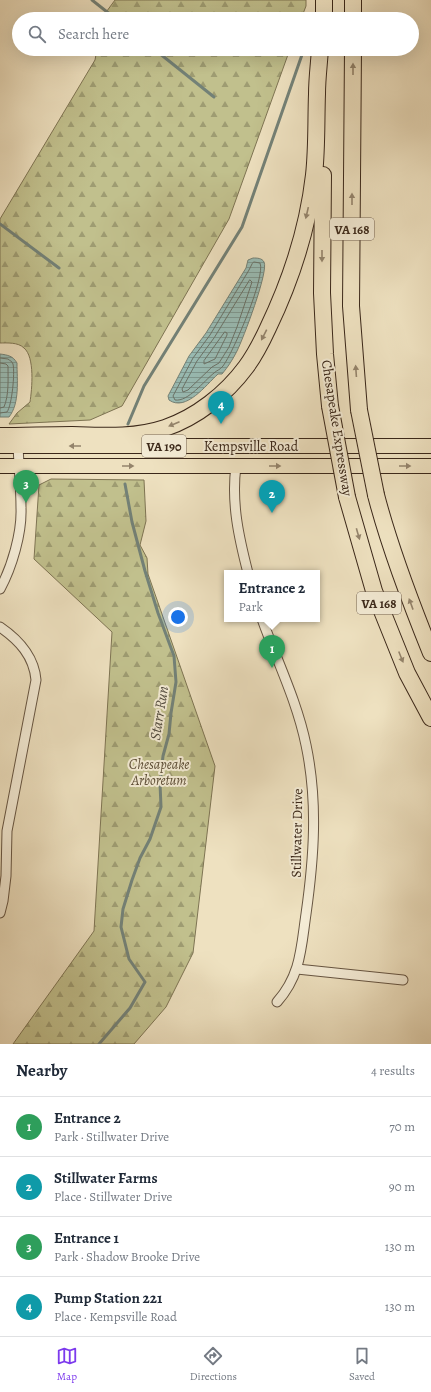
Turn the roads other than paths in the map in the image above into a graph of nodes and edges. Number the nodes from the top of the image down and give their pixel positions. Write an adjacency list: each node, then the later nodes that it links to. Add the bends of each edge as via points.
1 (353, 0): 2 (highway)
2 (353, 12)
3 (320, 56): 6 (highway, one-way to 6, via 315,160 308,212 284,293 246,367 201,410 165,428 132,436)
4 (324, 56): 20 (highway, Chesapeake Expressway / VA 168, one-way to 20, bridge, via 322,293 330,406 347,497 374,591 407,673)
5 (353, 56): 19 (highway, Chesapeake Expressway / VA 168, one-way to 5, bridge, via 393,553 376,495 359,410 351,306)
6 (0, 436)
7 (0, 446): 8 (main road, Kempsville Road / VA 190)
8 (18, 446): 9 (main road, Kempsville Road / VA 190, one-way to 8); 12 (street)
9 (310, 446): 10 (main road, Kempsville Road / VA 190); 13 (main road, via 294,454 247,456)
10 (431, 446)
11 (0, 466): 12 (main road, Kempsville Road / VA 190)
12 (19, 466): 13 (main road, Kempsville Road / VA 190, one-way to 13); 16 (street, via 22,510 20,530)
13 (236, 466): 14 (main road, Kempsville Road / VA 190, one-way to 14); 15 (street, via 233,483 237,529)
14 (431, 466)
15 (247, 570)
16 (0, 589)
17 (263, 622): 22 (street, Stillwater Drive, via 298,715 306,744 312,784 313,850)
18 (0, 627): 21 (street, via 28,653 36,680 7,831 6,876)
19 (431, 653)
20 (431, 718)
21 (0, 913)
22 (297, 969): 23 (street); 24 (street, Stillwater Drive, via 286,992)
23 (403, 980)
24 (277, 1002)

